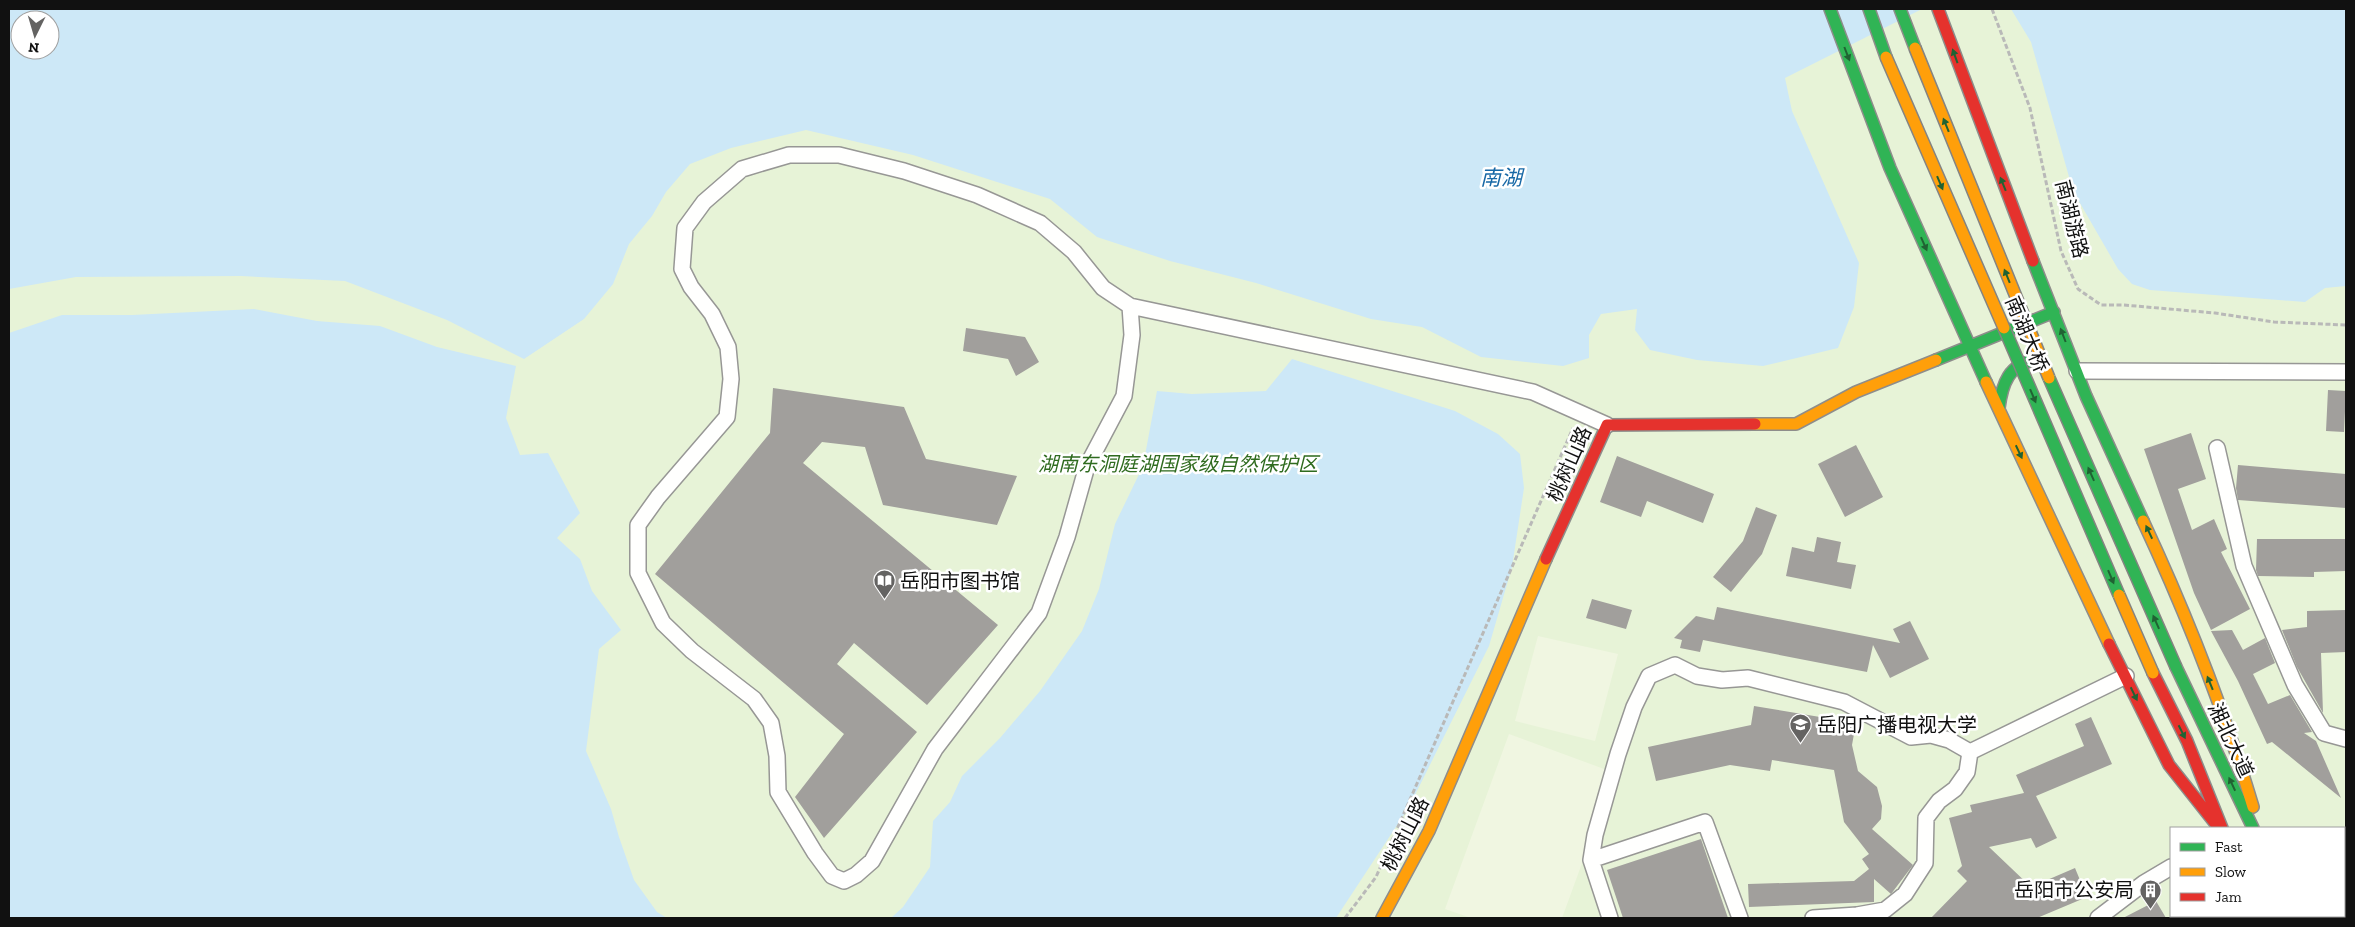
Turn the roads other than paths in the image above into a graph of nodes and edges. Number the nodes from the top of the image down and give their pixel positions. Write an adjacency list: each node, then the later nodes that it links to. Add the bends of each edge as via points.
1 (1830, 9): 7 (main road, one-way to 7, via 1890,168)
2 (1869, 9): 14 (main road, 南湖大桥, one-way to 14, bridge, via 1886,58)
3 (1900, 9): 13 (main road, 南湖大桥, one-way to 3, bridge, via 2049,379)
4 (1938, 9): 6 (main road, one-way to 4)
5 (1130, 306): 5 (street, via 1104,288 1074,252 1040,223 977,195 904,171 839,155 789,155 742,169 704,202 684,228 682,269 712,314 728,346 732,379 726,417 638,525 638,573 663,623 692,651 754,699 771,723 777,756 778,792 832,876 844,881 872,861 935,749 1039,613 1067,536 1087,466 1124,396 1132,335); 11 (street, via 1533,392)
6 (2054, 312): 7 (main road, 桃树山路); 8 (main road, one-way to 6)
7 (1970, 347): 10 (main road); 11 (main road, 桃树山路, via 1856,392 1796,424)
8 (2077, 371): 9 (street); 10 (main road, via 2050,359 2026,360 2008,373 2001,389); 21 (main road, one-way to 8, via 2234,744 2160,557)
9 (2346, 372)
10 (1999, 408): 15 (main road, one-way to 15)
11 (1607, 425): 24 (main road, 桃树山路, via 1429,831)
12 (2217, 448): 16 (street, via 2244,566 2295,685 2324,733)
13 (2176, 667): 20 (main road, 湘北大道, one-way to 13)
14 (2153, 673): 19 (main road, 湘北大道, one-way to 19, via 2187,741)
15 (2126, 676): 17 (street); 18 (main road, one-way to 18, via 2169,765)
16 (2346, 739)
17 (1970, 752): 22 (street, via 1949,740 1931,735 1911,738 1844,702 1748,678 1722,680 1697,676 1674,665 1649,676 1634,707 1595,836); 27 (street, via 1968,772 1955,790 1939,801 1926,818 1925,863 1905,894 1884,910)
18 (2220, 827)
19 (2221, 827)
20 (2253, 827)
21 (2259, 827)
22 (1591, 860): 25 (street); 26 (street, via 1705,822)
23 (2170, 867): 28 (street)
24 (1384, 917)
25 (1610, 918)
26 (1740, 918)
27 (1813, 918)
28 (2098, 918)

